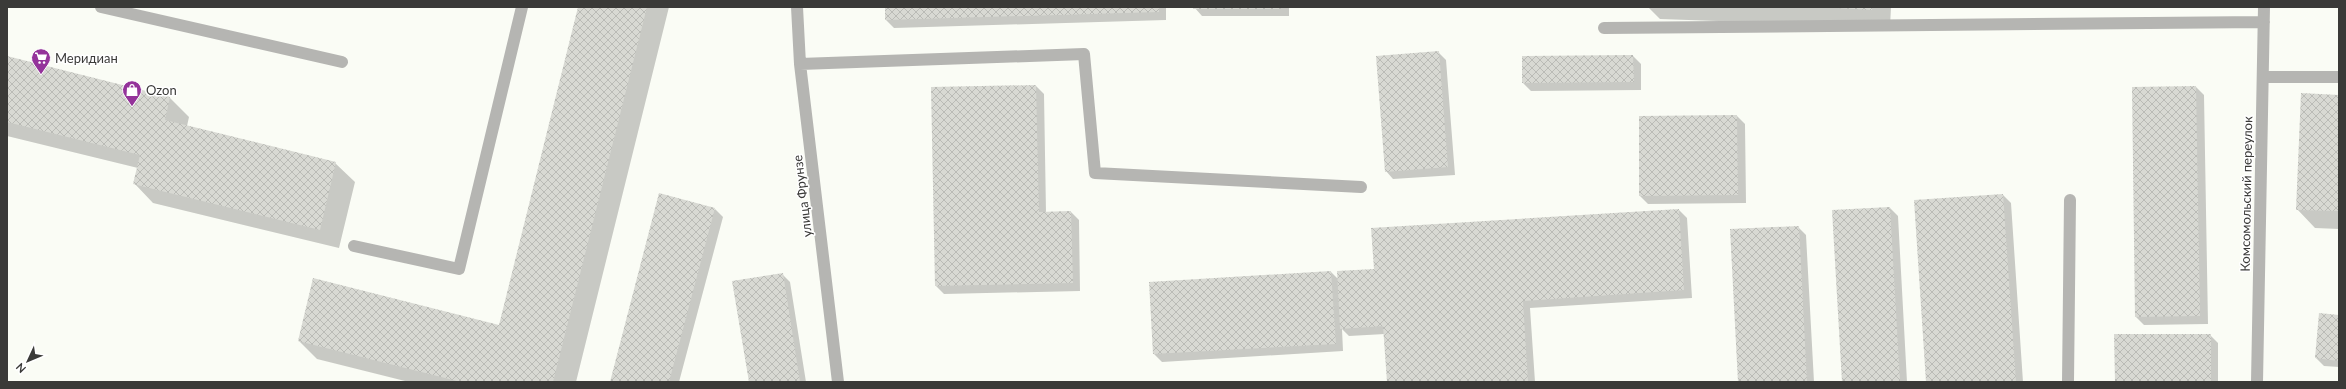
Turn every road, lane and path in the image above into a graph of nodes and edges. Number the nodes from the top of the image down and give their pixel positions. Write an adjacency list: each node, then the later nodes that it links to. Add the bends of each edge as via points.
1 (102, 7): 7 (street)
2 (522, 7): 13 (street, via 460,269)
3 (797, 7): 8 (street, улица Фрунзе)
4 (2264, 7): 5 (street, Комсомольский переулок)
5 (2264, 22): 6 (street); 9 (street, Комсомольский переулок)
6 (1604, 28)
7 (342, 62)
8 (800, 64): 11 (street, via 1084,54 1095,173); 14 (street, улица Фрунзе)
9 (2263, 77): 10 (street); 16 (street, Комсомольский переулок)
10 (2339, 77)
11 (1361, 187)
12 (2070, 200): 15 (street)
13 (354, 246)
14 (838, 382)
15 (2068, 382)
16 (2257, 382)

